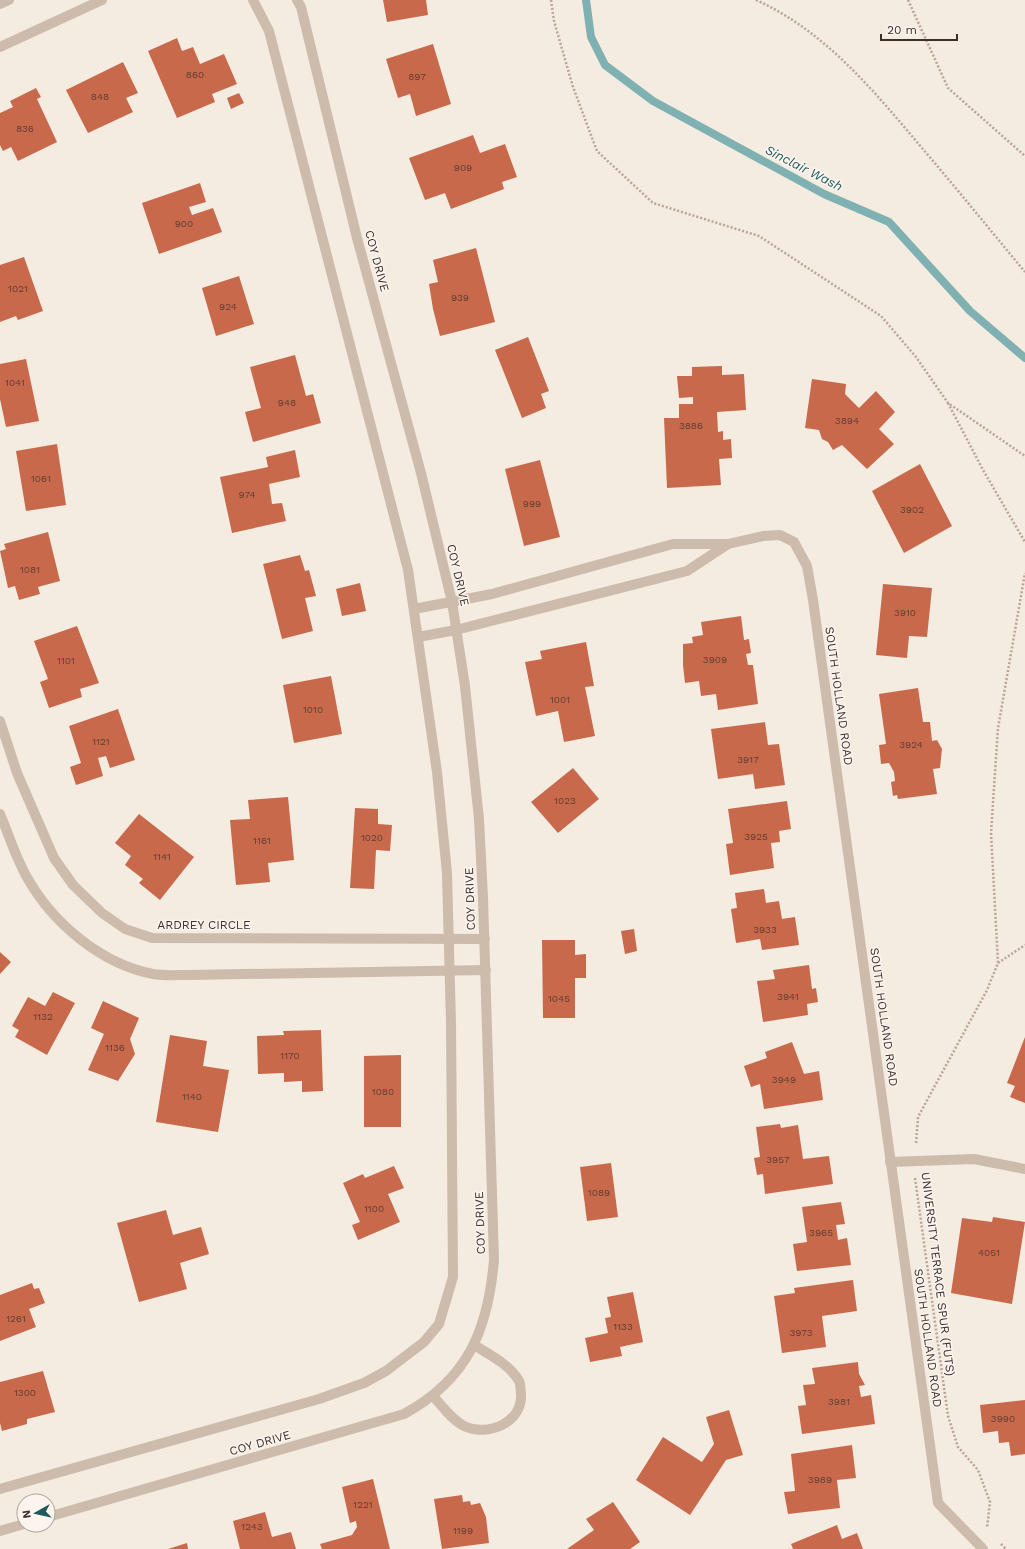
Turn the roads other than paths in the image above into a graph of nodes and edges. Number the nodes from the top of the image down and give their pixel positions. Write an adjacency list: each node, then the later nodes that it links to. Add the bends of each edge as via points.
1 (9, 0): 5 (street)
2 (102, 0): 6 (street)
3 (253, 0): 9 (street, COY DRIVE, via 269,31 408,570)
4 (297, 0): 8 (street, COY DRIVE, via 357,238 421,473)
5 (0, 4)
6 (0, 47)
7 (728, 544): 8 (street, SOUTH HOLLAND ROAD, via 673,544 492,594); 10 (street, SOUTH HOLLAND ROAD, via 687,571); 18 (street, SOUTH HOLLAND ROAD, via 780,535 794,542 807,566)
8 (452, 602): 9 (street, SOUTH HOLLAND ROAD); 10 (street, COY DRIVE)
9 (414, 609): 11 (street, COY DRIVE)
10 (456, 630): 11 (street, SOUTH HOLLAND ROAD); 15 (street, COY DRIVE, via 465,686 479,818)
11 (418, 638): 14 (street, COY DRIVE, via 444,842)
12 (0, 721): 14 (street, ARDREY CIRCLE, via 17,773 54,858 73,885 102,913 125,929 152,938)
13 (0, 814): 17 (street, via 28,878 53,914 100,953 126,966 154,974 189,975)
14 (448, 939): 15 (street, ARDREY CIRCLE); 17 (street, COY DRIVE)
15 (485, 939): 16 (street, COY DRIVE)
16 (486, 970): 17 (street); 20 (street, COY DRIVE, via 494,1260 492,1288)
17 (449, 971): 22 (street, COY DRIVE, via 453,1277 439,1324 424,1342 380,1374 319,1399)
18 (890, 1162): 19 (street, via 974,1160); 26 (street, SOUTH HOLLAND ROAD, via 938,1503)
19 (1025, 1169)
20 (474, 1345): 21 (street, COY DRIVE, via 459,1370); 21 (street, via 507,1366 520,1382 521,1400 515,1417 498,1427 483,1431 463,1426)
21 (433, 1396): 23 (street, COY DRIVE, via 404,1414 375,1424)
22 (0, 1489)
23 (56, 1515)
24 (16, 1526): 25 (street)
25 (0, 1531)
26 (983, 1549)

